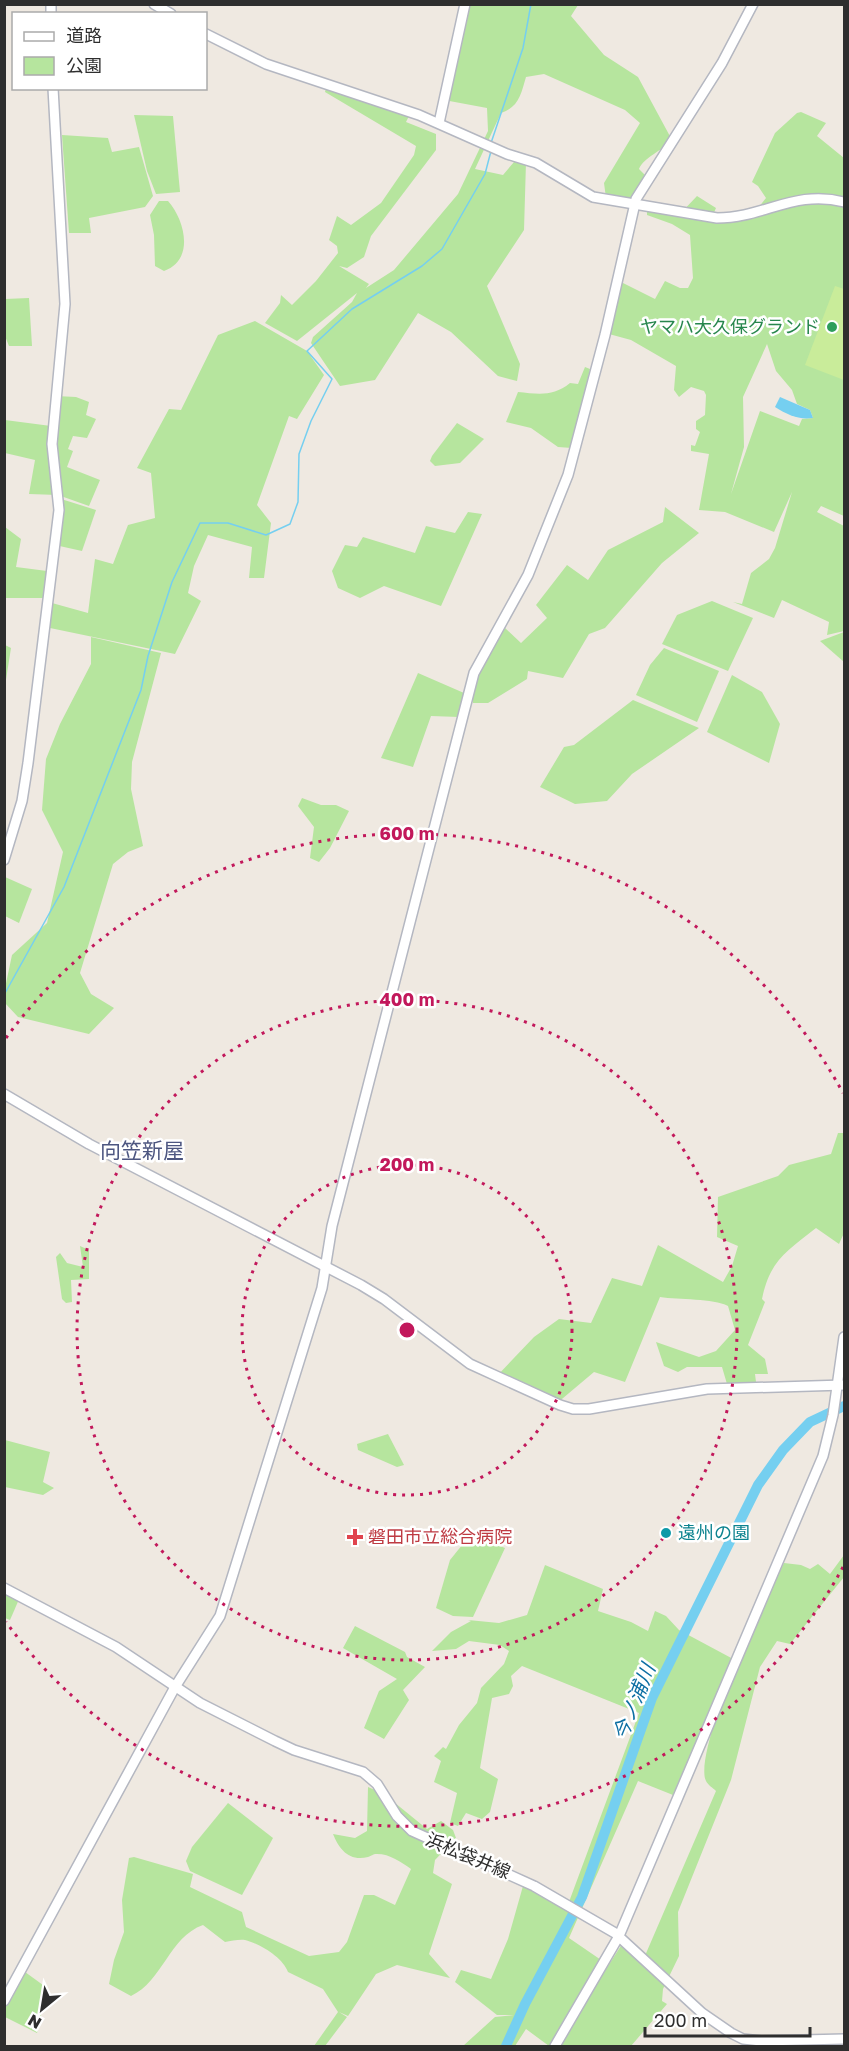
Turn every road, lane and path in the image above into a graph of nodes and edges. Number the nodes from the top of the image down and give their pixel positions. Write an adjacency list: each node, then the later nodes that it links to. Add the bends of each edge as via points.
1 (154, 4): 4 (street)
2 (465, 4): 7 (street)
3 (753, 4): 9 (street, via 722,63)
4 (168, 12)
5 (207, 34): 7 (street, via 266,64)
6 (53, 90): 10 (street, via 65,292 52,444 59,510 28,763 22,801)
7 (439, 123): 9 (street, via 536,163 593,197)
8 (844, 202): 9 (street, via 814,197 786,201 735,218)
9 (633, 206): 12 (street, via 568,475 528,575 474,673)
10 (4, 860)
11 (4, 1094): 12 (street, via 89,1144)
12 (324, 1265): 14 (street, via 384,1299 470,1364 573,1409 707,1389); 16 (street, via 322,1288 224,1608)
13 (844, 1337): 14 (street)
14 (841, 1384): 17 (street, via 823,1456)
15 (4, 1588): 16 (street, 浜松袋井線, via 116,1647)
16 (175, 1687): 17 (street, 浜松袋井線, via 294,1750 363,1772 377,1784 397,1816 412,1831 513,1875); 18 (street)
17 (619, 1936): 19 (street, 浜松袋井線, via 708,2018 743,2039); 20 (street)
18 (4, 2001)
19 (844, 2039)
20 (555, 2046)

